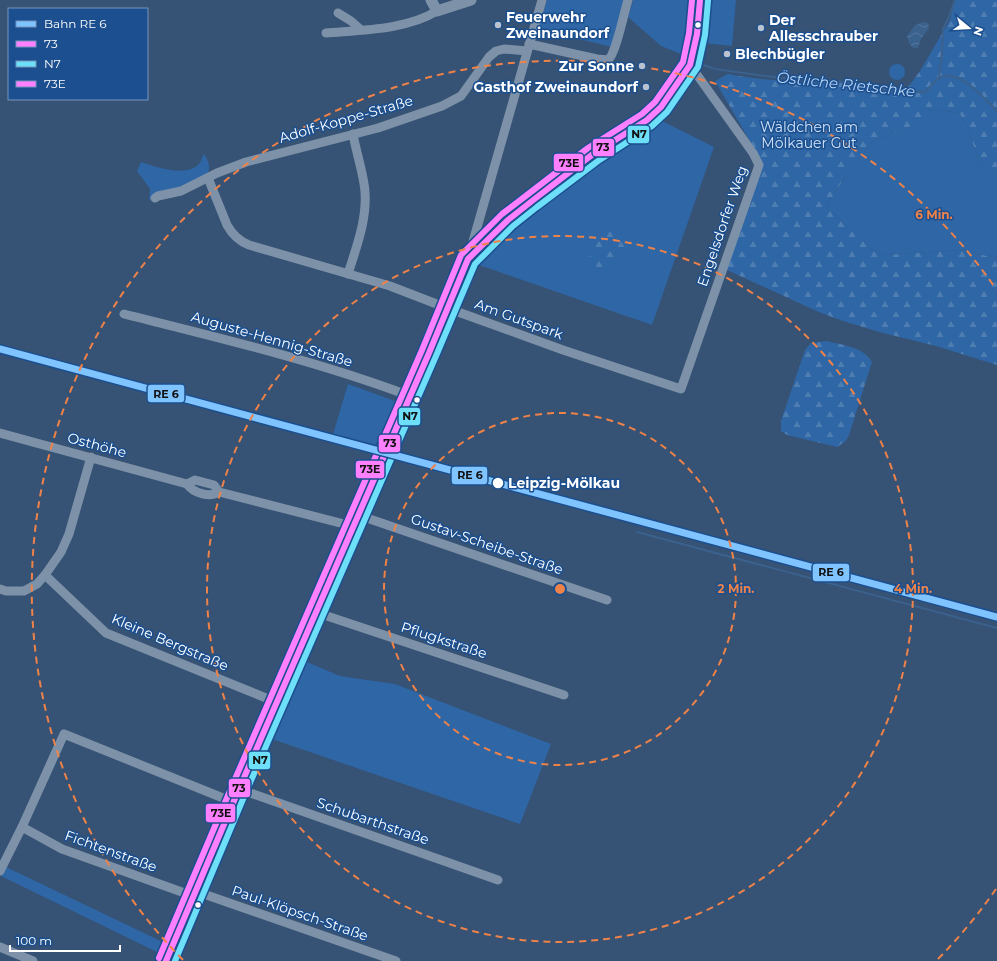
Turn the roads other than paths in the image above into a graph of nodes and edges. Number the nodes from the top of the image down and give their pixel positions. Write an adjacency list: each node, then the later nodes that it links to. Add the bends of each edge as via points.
1 (430, 0): 6 (street)
2 (472, 0): 6 (street)
3 (542, 0): 10 (street)
4 (628, 0): 10 (street, Adolf-Koppe-Straße, via 615,47 608,60)
5 (700, 0): 11 (street, via 697,34)
6 (437, 11): 8 (street, via 429,16 395,26)
7 (338, 13): 8 (street)
8 (360, 29): 9 (street)
9 (326, 33)
10 (528, 48): 12 (street, Adolf-Koppe-Straße, via 496,52 489,57 461,96 442,106); 15 (street)
11 (690, 65): 15 (street, via 666,101 652,116 593,154 508,220); 19 (street, Engelsdorfer Weg, via 759,165)
12 (353, 134): 13 (street, Adolf-Koppe-Straße, via 246,162); 16 (street, via 365,191 365,203 361,230)
13 (208, 178): 14 (street, Adolf-Koppe-Straße, via 181,191); 16 (street, Am Gutspark, via 227,225 238,240 253,247)
14 (155, 198)
15 (468, 259): 17 (street)
16 (348, 274): 17 (street, Am Gutspark, via 390,286)
17 (447, 308): 19 (street, Am Gutspark); 20 (street)
18 (124, 314): 20 (street, Auguste-Hennig-Straße, via 240,343)
19 (681, 389)
20 (410, 396): 23 (street)
21 (0, 433): 22 (street, Osthöhe)
22 (91, 458): 24 (street, Osthöhe, via 187,484 192,490 212,495 219,492); 25 (street, via 66,543)
23 (358, 515): 24 (street); 27 (street, Gustav-Scheibe-Straße)
24 (352, 526): 28 (street)
25 (46, 575): 26 (street, via 24,591); 30 (street, Kleine Bergstraße, via 106,633)
26 (0, 589)
27 (607, 600)
28 (315, 612): 29 (street, Pflugkstraße); 30 (street)
29 (564, 695)
30 (276, 702): 31 (street)
31 (239, 789): 32 (street); 35 (street, Schubarthstraße)
32 (233, 802): 33 (street, via 64,734); 36 (street)
33 (22, 827): 34 (street); 36 (street, Fichtenstraße, via 62,849)
34 (0, 871)
35 (498, 880)
36 (194, 893): 39 (street); 40 (street, Paul-Klöpsch-Straße)
37 (0, 947): 38 (street)
38 (34, 961)
39 (166, 961)
40 (396, 961)

